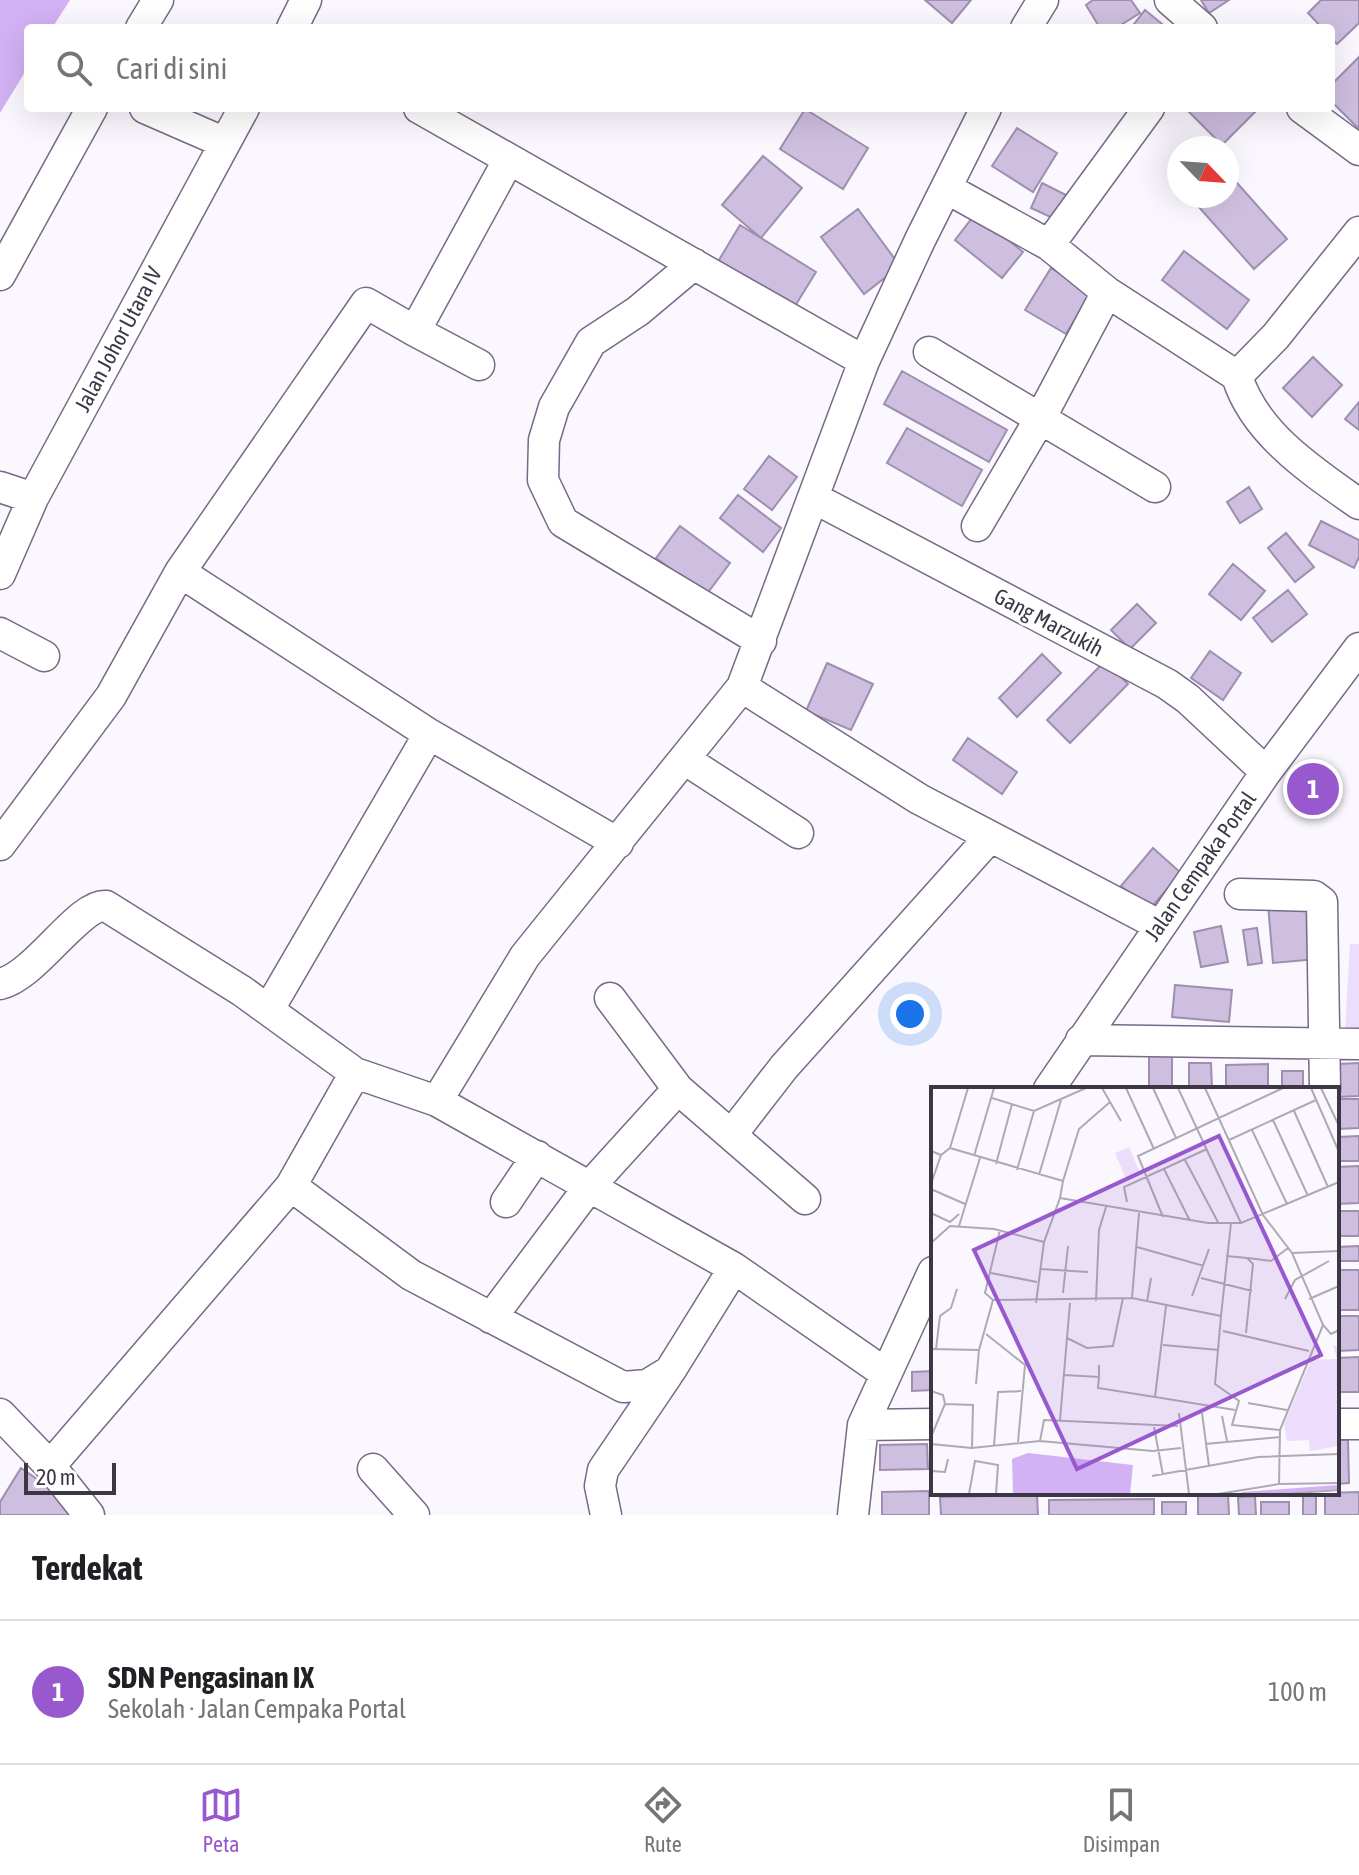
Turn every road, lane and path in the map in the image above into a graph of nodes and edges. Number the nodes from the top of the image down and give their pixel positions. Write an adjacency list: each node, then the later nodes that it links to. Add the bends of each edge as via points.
1 (158, 0): 5 (street)
2 (306, 0): 6 (street)
3 (1043, 0): 7 (street)
4 (1170, 0): 8 (street)
5 (143, 24)
6 (294, 24)
7 (1028, 24)
8 (1197, 24)
9 (90, 112): 23 (street)
10 (154, 112): 16 (street)
11 (242, 112): 16 (street, Jalan Johor Utara IV)
12 (426, 112): 18 (street)
13 (984, 112): 19 (street)
14 (1146, 112): 21 (street)
15 (1307, 112): 17 (street)
16 (223, 142): 33 (street, Jalan Johor Utara IV)
17 (1359, 150)
18 (509, 159): 22 (street); 25 (street)
19 (946, 188): 21 (street); 27 (street)
20 (1359, 232): 29 (street)
21 (1049, 245): 24 (street)
22 (694, 264): 27 (street); 40 (street, via 591,342 554,407 544,440 543,480 563,522)
23 (0, 275)
24 (1107, 292): 29 (street); 30 (street)
25 (415, 331): 28 (street); 37 (street, via 366,303)
26 (929, 352): 30 (street)
27 (864, 361): 34 (street)
28 (479, 365)
29 (1237, 376): 35 (street, via 1245,401 1276,437)
30 (1041, 417): 32 (street); 36 (street)
31 (0, 487): 33 (street)
32 (1155, 487)
33 (33, 498): 38 (street, Jalan Johor Utara IV)
34 (814, 498): 40 (street); 46 (street, Gang Marzukih, via 1167,684)
35 (1359, 504)
36 (977, 526)
37 (180, 572): 44 (street); 50 (street, via 111,696)
38 (0, 574)
39 (0, 633): 42 (street)
40 (761, 641): 43 (street)
41 (1359, 648): 46 (street, Jalan Cempaka Portal)
42 (44, 656)
43 (742, 687): 45 (street); 48 (street, via 919,799)
44 (429, 734): 49 (street); 55 (street)
45 (684, 759): 47 (street); 49 (street)
46 (1266, 772): 52 (street, Jalan Cempaka Portal)
47 (798, 833)
48 (990, 837): 52 (street); 64 (street, via 784,1067)
49 (618, 843): 63 (street, via 525,956)
50 (0, 845)
51 (1240, 894): 58 (street, via 1314,896 1322,902)
52 (1159, 925): 56 (street, Jalan Cempaka Portal)
53 (0, 984): 55 (street, via 31,968 63,933 96,907 106,906)
54 (610, 998): 62 (street)
55 (269, 1009): 59 (street)
56 (1081, 1040): 58 (street); 60 (street, Jalan Cempaka Portal)
57 (1359, 1044): 58 (street)
58 (1326, 1046): 61 (street)
59 (355, 1073): 63 (street); 66 (street)
60 (1050, 1087)
61 (1325, 1087)
62 (678, 1089): 64 (street); 67 (street)
63 (437, 1101): 65 (street)
64 (732, 1134): 68 (street)
65 (537, 1156): 67 (street); 69 (street)
66 (291, 1186): 73 (street, via 411,1275); 79 (street)
67 (589, 1187): 70 (street); 73 (street)
68 (805, 1199)
69 (506, 1202)
70 (734, 1268): 74 (street); 75 (street)
71 (931, 1279): 72 (street)
72 (923, 1308): 75 (street)
73 (491, 1318): 74 (street, via 623,1387 647,1385)
74 (670, 1371): 83 (street, via 603,1470 600,1486)
75 (885, 1373): 78 (street)
76 (0, 1414): 79 (street)
77 (931, 1424): 78 (street)
78 (863, 1425): 84 (street)
79 (50, 1466): 81 (street)
80 (373, 1469): 82 (street)
81 (89, 1515)
82 (414, 1515)
83 (606, 1515)
84 (853, 1515)

